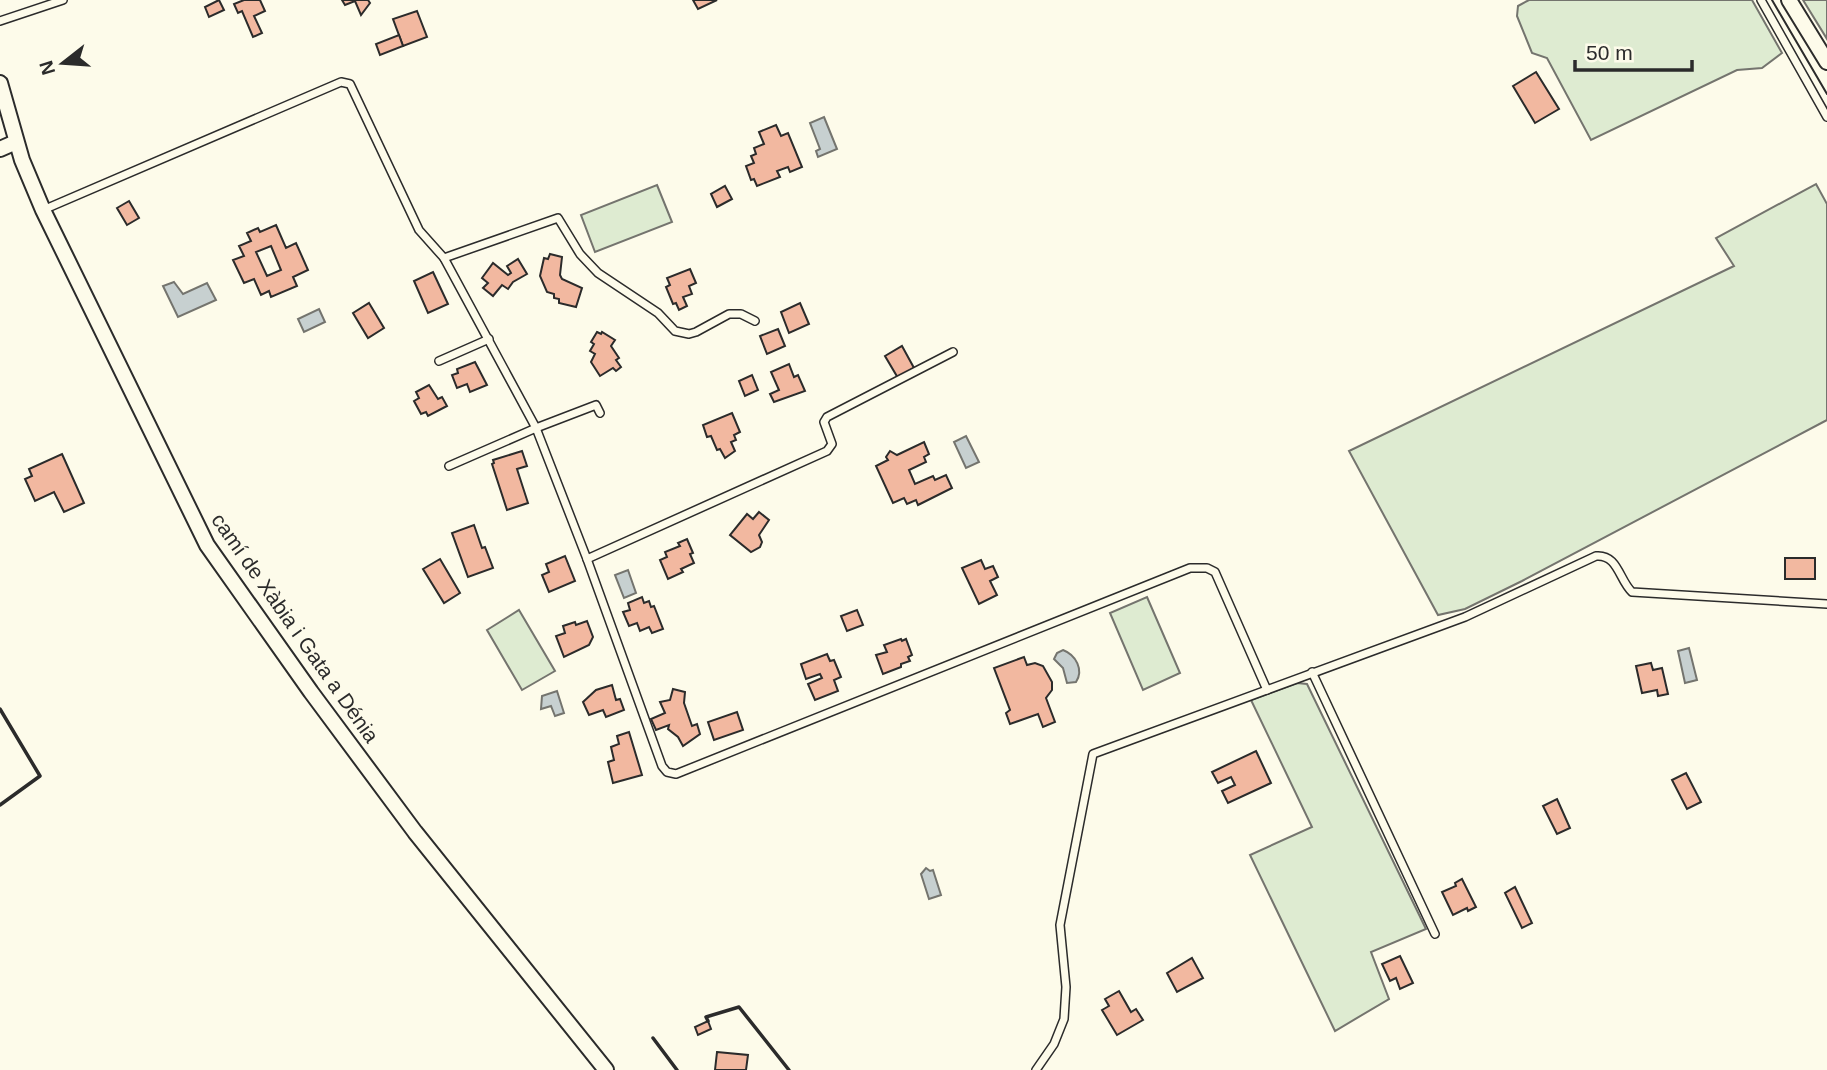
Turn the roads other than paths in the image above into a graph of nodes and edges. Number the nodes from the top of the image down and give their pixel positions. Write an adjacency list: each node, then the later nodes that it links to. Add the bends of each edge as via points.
1 (63, 0): 4 (lane)
2 (1761, 0): 7 (lane)
3 (1789, 0): 5 (street)
4 (0, 20)
5 (1827, 62)
6 (0, 83): 8 (street, camí de Xàbia i Gata a Dénia)
7 (1827, 117)
8 (16, 142): 9 (street); 10 (street, camí de Xàbia i Gata a Dénia)
9 (0, 149)
10 (43, 210): 11 (lane, via 341,82 350,84 419,230); 24 (street, camí de Xàbia i Gata a Dénia, via 208,545 415,832)
11 (444, 258): 12 (lane, via 558,218 598,273 658,313 675,331 689,334 729,314); 13 (lane)
12 (755, 321)
13 (489, 339): 15 (lane); 17 (lane)
14 (953, 352): 19 (lane, via 828,417 824,427 832,444 827,451)
15 (439, 361)
16 (600, 413): 17 (lane, via 596,405)
17 (536, 428): 18 (lane); 19 (lane)
18 (449, 466)
19 (587, 559): 22 (lane, via 662,766 676,774 1190,568 1215,572)
20 (1827, 604): 21 (lane, via 1632,592 1611,559 1596,556 1465,617)
21 (1312, 673): 22 (lane); 23 (lane)
22 (1266, 690): 25 (lane, via 1093,754 1060,926 1064,1019)
23 (1435, 934)
24 (606, 1070)
25 (1036, 1070)

